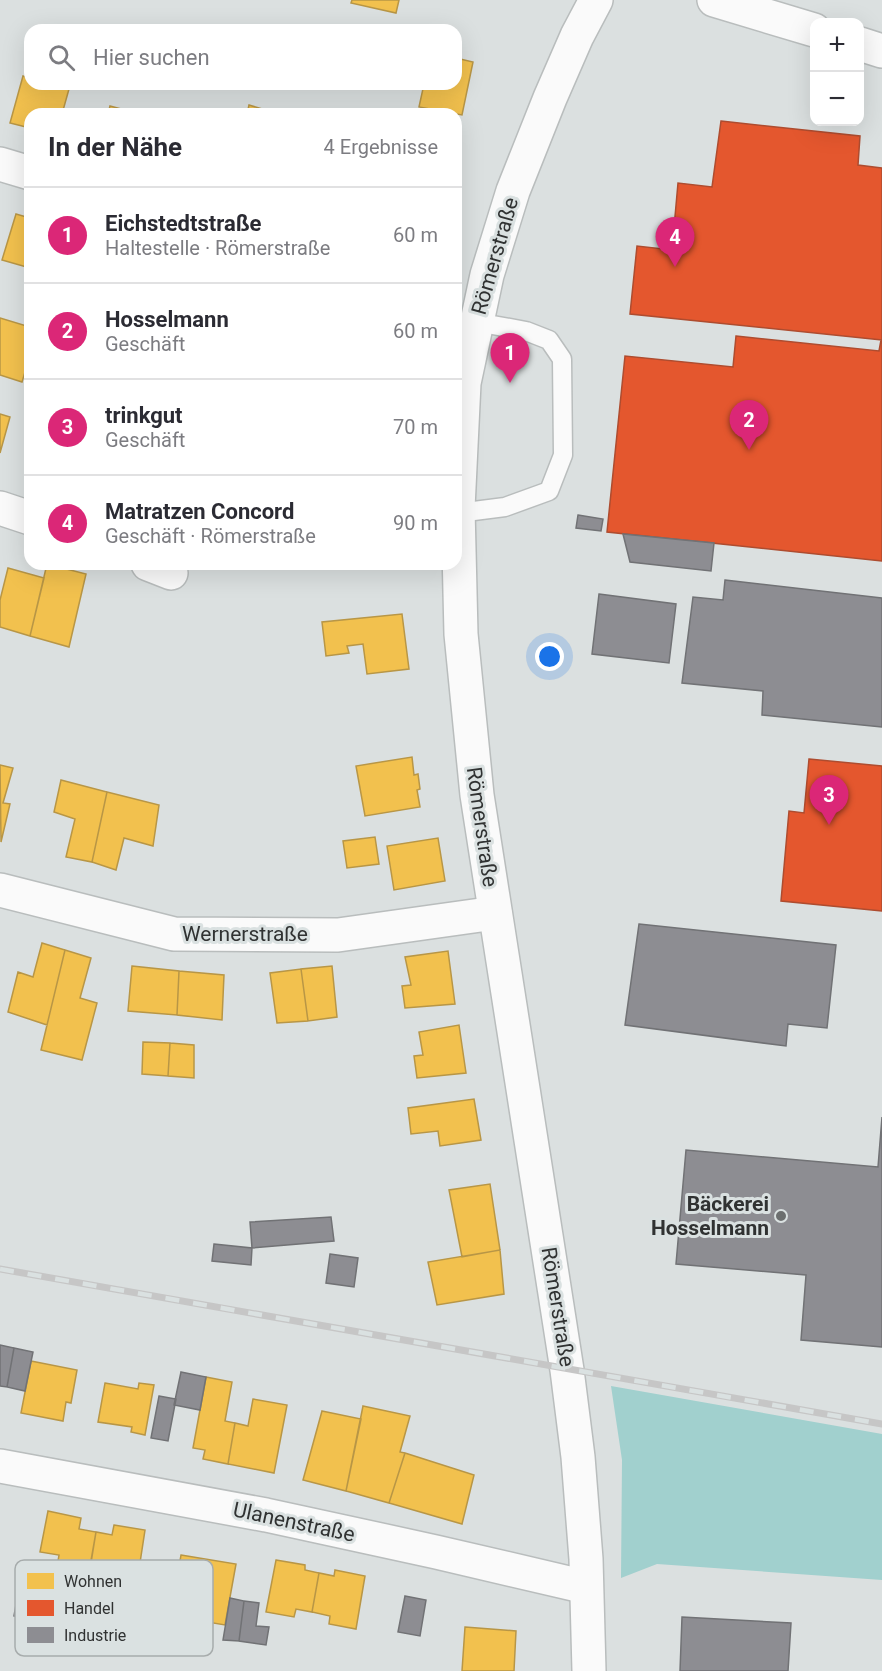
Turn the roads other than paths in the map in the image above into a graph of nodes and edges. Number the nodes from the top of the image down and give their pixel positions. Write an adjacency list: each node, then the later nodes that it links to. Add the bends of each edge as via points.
1 (596, 0): 8 (main road, Römerstraße, via 550,98 513,191)
2 (714, 0): 3 (main road)
3 (810, 29)
4 (864, 45): 5 (main road)
5 (882, 51)
6 (0, 164): 7 (main road)
7 (24, 171)
8 (476, 322): 9 (main road, Römerstraße, via 464,383); 10 (lane, via 526,331 549,340 562,359 563,455 549,490 505,507)
9 (462, 426)
10 (462, 512)
11 (459, 570): 13 (main road, Römerstraße, via 466,699)
12 (0, 890): 13 (main road, Wernerstraße, via 174,934 338,935)
13 (495, 913): 15 (main road, Römerstraße, via 567,1370 579,1468)
14 (0, 1466): 15 (main road, Ulanenstraße, via 266,1515)
15 (586, 1587): 16 (main road, Römerstraße)
16 (589, 1671)

